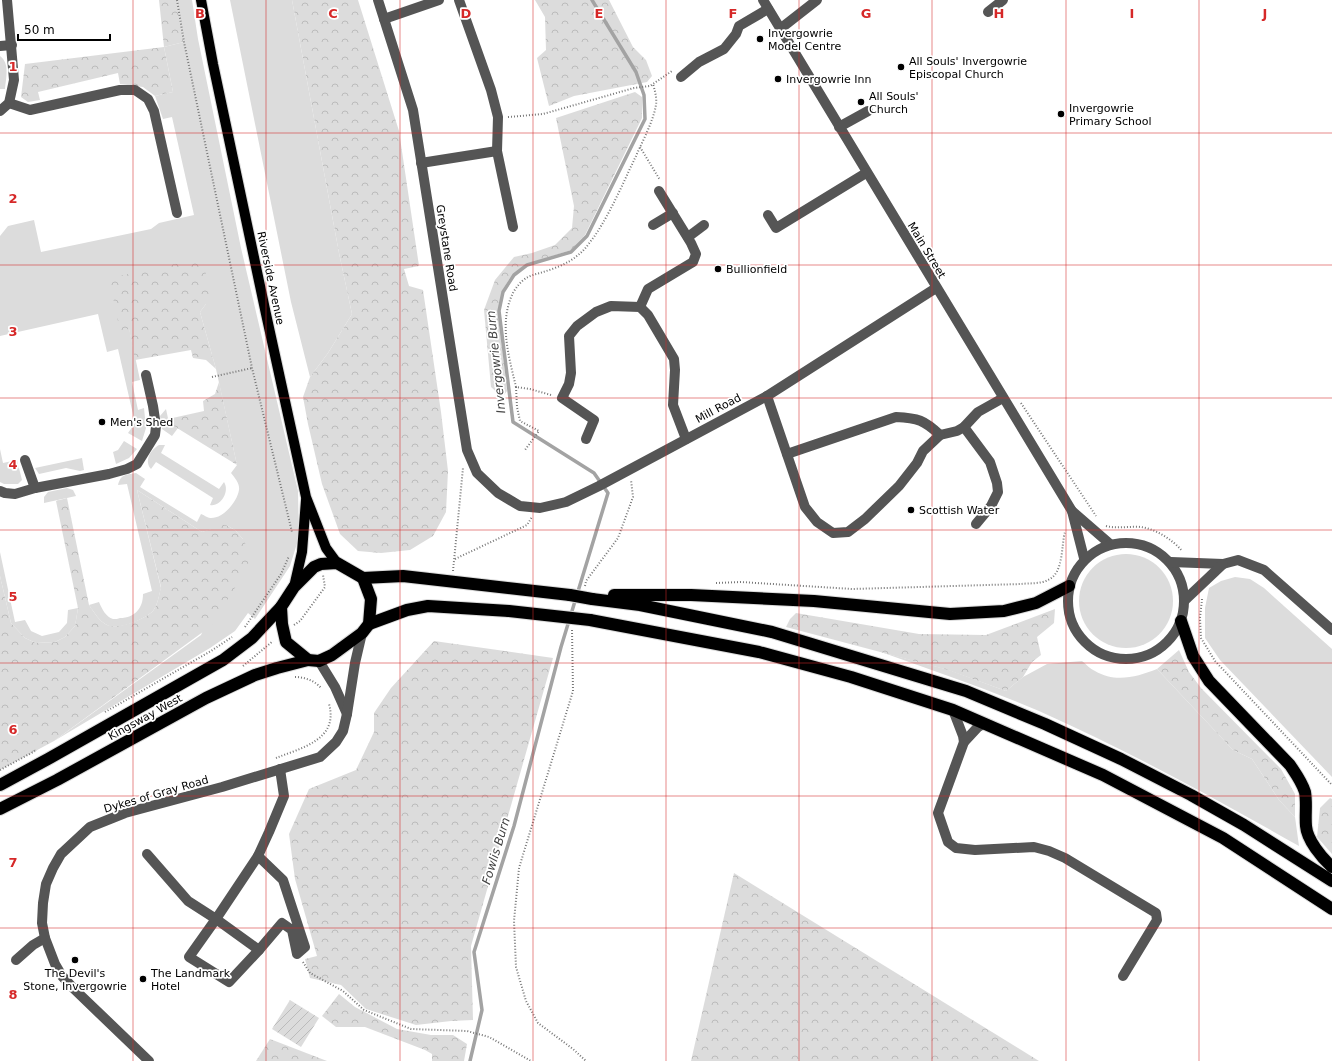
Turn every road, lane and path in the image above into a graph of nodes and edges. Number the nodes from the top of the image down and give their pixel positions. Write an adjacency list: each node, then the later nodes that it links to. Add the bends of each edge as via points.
1 (7, 0): 14 (street)
2 (177, 0): 37 (path)
3 (201, 0): 16 (main road, Riverside Avenue)
4 (207, 0): 16 (main road, Riverside Avenue)
5 (378, 0): 12 (street, Greystane Road)
6 (440, 0): 12 (street)
7 (460, 0): 21 (street)
8 (817, 0): 13 (street)
9 (1002, 0): 11 (street)
10 (765, 4): 13 (street, Main Street); 17 (street, via 739,26 736,34 724,48 698,62)
11 (988, 12)
12 (384, 19): 25 (street, Greystane Road, via 412,110)
13 (780, 29): 22 (street, Main Street)
14 (12, 45): 15 (street); 18 (street, via 14,80)
15 (0, 46)
16 (213, 64): 57 (main road, Riverside Avenue)
17 (681, 77)
18 (9, 103): 19 (street); 28 (street, via 30,110 120,90 135,90 148,99 154,111)
19 (0, 111)
20 (868, 111): 22 (street)
21 (498, 118): 23 (path, via 543,114 651,85 656,97 656,106); 24 (street)
22 (839, 127): 26 (street, Main Street)
23 (640, 147): 27 (path, via 661,180); 40 (path, via 611,208 585,249 558,267 528,277 512,294 506,315 506,331)
24 (497, 150): 25 (street); 33 (street)
25 (421, 163): 49 (street, Greystane Road)
26 (866, 173): 30 (street, via 776,228); 35 (street, Main Street)
27 (659, 191): 29 (street)
28 (177, 212)
29 (673, 213): 31 (street); 34 (street)
30 (768, 215)
31 (653, 225)
32 (704, 225): 34 (street)
33 (513, 227)
34 (688, 237): 36 (street, via 696,254 693,262 648,289)
35 (936, 288): 41 (street, Mill Road); 43 (street, Main Street)
36 (640, 307): 42 (street, via 611,306 596,312 577,326 569,336 571,373); 48 (street, via 648,315 674,359 673,405)
37 (252, 368): 39 (path); 64 (path)
38 (146, 375): 54 (street, via 156,426 155,435 137,464 109,474)
39 (212, 377)
40 (516, 387): 42 (path); 50 (path, via 520,421 539,431)
41 (767, 396): 48 (street, Mill Road); 51 (street)
42 (562, 398): 47 (street, via 594,420)
43 (1003, 398): 45 (street, via 978,412); 59 (street, Main Street)
44 (1017, 398): 60 (path)
45 (964, 427): 46 (street); 61 (street, via 990,462 997,483 998,492 991,506)
46 (940, 435): 51 (street, via 931,426 915,418 896,417); 51 (street, via 924,451 899,486 848,532 833,533 817,522 805,507)
47 (586, 439)
48 (686, 439): 53 (street, Mill Road)
49 (467, 450): 56 (street, Greystane Road, via 477,473); 68 (path, via 462,470)
50 (525, 450)
51 (787, 454)
52 (26, 460): 54 (street)
53 (630, 470): 58 (street, Mill Road, via 566,502); 76 (path, via 634,497 618,538)
54 (35, 488): 55 (street, via 15,494)
55 (0, 491)
56 (498, 493): 58 (street, Mill Road, via 520,506)
57 (306, 497): 70 (main road, Riverside Avenue, via 326,548); 80 (main road, Riverside Avenue, via 302,552)
58 (540, 508): 68 (path, via 527,525)
59 (1072, 511): 65 (street, Main Street); 67 (street, Main Street)
60 (1100, 522)
61 (976, 524)
62 (1104, 524): 71 (path, via 1156,531 1180,549)
63 (1066, 529): 77 (path, via 1059,567 1049,580 1040,582 852,588)
64 (292, 532)
65 (1110, 544): 67 (street); 69 (street, via 1132,542 1153,548)
66 (290, 554): 87 (path, via 281,574)
67 (1084, 558): 78 (street, via 1074,571)
68 (455, 559): 74 (path, via 453,572)
69 (1170, 562): 71 (street); 82 (street, via 1181,580)
70 (337, 563): 72 (highway); 75 (highway)
71 (1191, 563): 73 (street)
72 (321, 564): 80 (highway, Kingsway West, via 314,567); 89 (path, via 325,587 300,621)
73 (1224, 564): 79 (street); 88 (street, via 1238,560 1264,570)
74 (446, 572)
75 (363, 578): 81 (highway, bridge, via 403,576); 85 (highway, via 371,600)
76 (586, 581)
77 (742, 582)
78 (1068, 586): 81 (highway, via 1036,603 1004,611 950,614 814,601 691,595); 84 (street, via 1067,604 1071,621 1079,637 1092,649 1109,657 1126,660 1144,657 1160,649)
79 (1199, 586): 82 (street); 106 (path, via 1202,599 1201,638 1215,661)
80 (294, 587): 83 (highway, Kingsway West)
81 (592, 597): 111 (highway, via 772,632 966,691 1114,756 1190,795 1244,825)
82 (1185, 600): 84 (street)
83 (281, 607): 89 (highway); 105 (highway, Kingsway West, via 252,638 223,660)
84 (1181, 621): 110 (highway, via 1194,656 1209,680 1290,765 1301,780 1305,794 1306,828 1315,847)
85 (365, 628): 91 (highway, Kingsway West, via 332,655); 96 (highway, Kingsway West, bridge, via 407,610 428,606 590,620 759,652 851,677); 98 (street, Dykes of Gray Road, via 352,680)
86 (572, 629): 121 (path, via 573,691 519,868 514,921 515,960 526,1001 538,1023)
87 (243, 630)
88 (1332, 630)
89 (284, 632): 91 (highway, via 286,642); 93 (path, via 241,668)
90 (236, 634): 97 (path)
91 (314, 661): 93 (highway, Kingsway West, via 277,668); 98 (street, via 335,687)
92 (289, 677): 94 (path, via 303,677 318,684)
93 (247, 679): 107 (highway, Kingsway West, via 206,698)
94 (322, 689)
95 (329, 701): 102 (path, via 330,719 324,735 306,746)
96 (953, 710): 99 (highway, Kingsway West); 100 (street)
97 (101, 714)
98 (347, 714): 103 (street, Dykes of Gray Road, via 343,731 336,742 320,756)
99 (984, 723): 100 (street); 112 (highway, Kingsway West, via 1103,775 1223,838)
100 (964, 742): 118 (street, via 938,813 948,842 956,848 975,850 1034,847 1049,851 1156,913 1157,920)
101 (40, 748): 104 (path)
102 (271, 760)
103 (280, 769): 109 (street, via 284,796); 114 (street, Dykes of Gray Road, via 125,813 90,827 62,854 46,884 42,923)
104 (0, 770)
105 (0, 785)
106 (1332, 785)
107 (0, 809)
108 (147, 854): 113 (street, via 188,901)
109 (258, 856): 113 (street); 116 (street, via 283,880 306,947)
110 (1332, 867)
111 (1332, 881)
112 (1332, 909)
113 (216, 919): 115 (street); 115 (street, via 188,957 229,982)
114 (44, 938): 117 (street); 119 (street, Dykes of Gray Road, via 62,976)
115 (259, 950): 116 (street, via 282,923 292,930)
116 (297, 954): 120 (path, via 310,973 343,991 364,1010 411,1029 467,1031 489,1037)
117 (16, 960)
118 (1124, 976)
119 (149, 1061)
120 (531, 1061)
121 (586, 1061)

